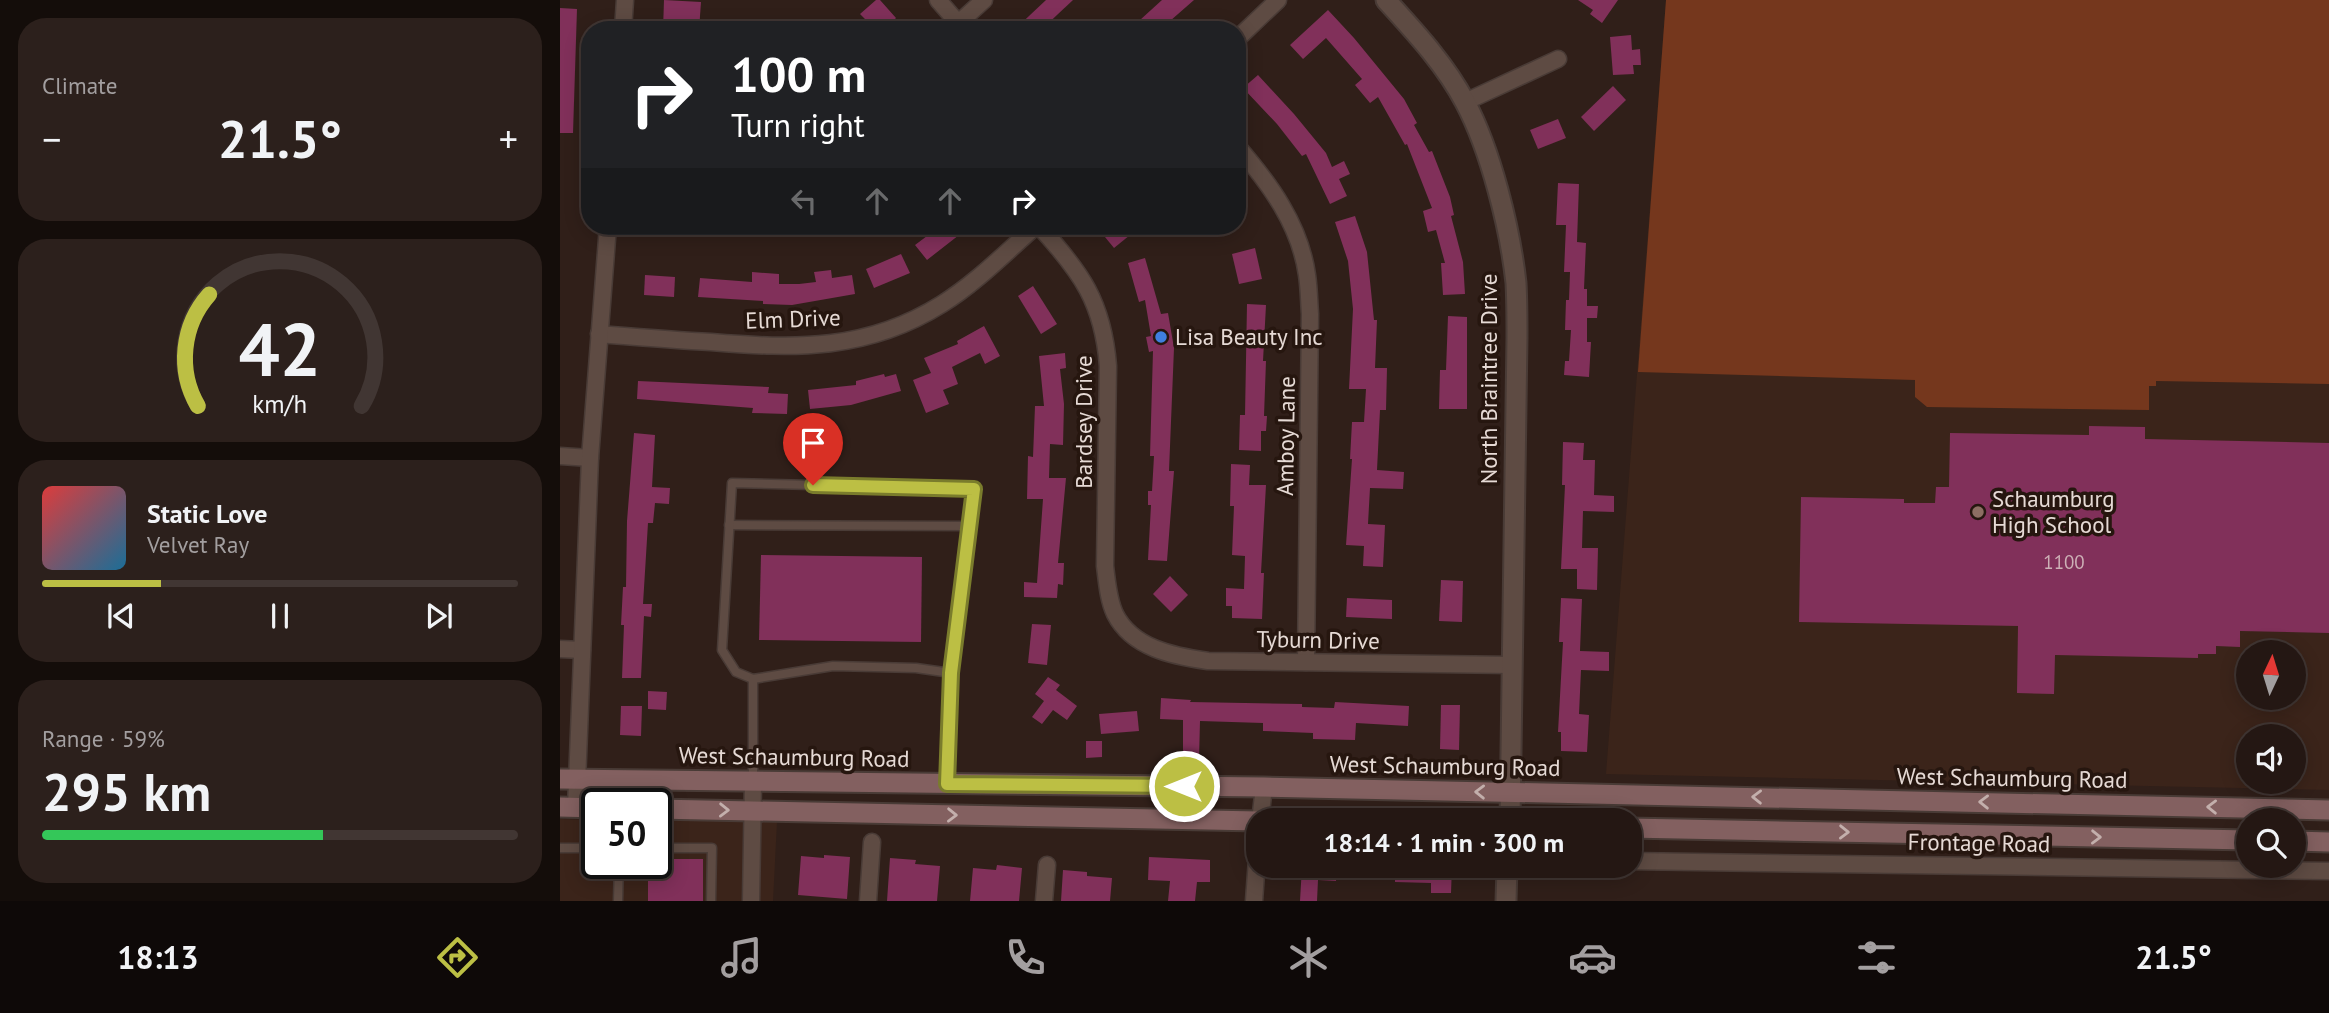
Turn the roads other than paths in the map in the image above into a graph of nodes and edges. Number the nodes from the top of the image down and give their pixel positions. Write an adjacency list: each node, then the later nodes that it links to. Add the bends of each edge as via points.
1 (625, 0): 6 (street)
2 (938, 0): 7 (street)
3 (984, 0): 8 (street)
4 (1279, 0): 9 (street)
5 (1386, 0): 11 (street, North Braintree Drive, via 1422,39)
6 (624, 21)
7 (952, 21)
8 (961, 21)
9 (1246, 31)
10 (1558, 59): 11 (street)
11 (1465, 102): 25 (street, North Braintree Drive, via 1496,188 1516,283)
12 (1246, 156): 24 (street, Amboy Lane, via 1284,207 1307,274)
13 (607, 235): 16 (street)
14 (1026, 235): 16 (street, Elm Drive, via 945,303 868,337 778,347)
15 (1046, 235): 21 (street, Bardsey Drive, via 1082,279 1106,336 1105,566 1114,613)
16 (599, 334): 18 (street)
17 (560, 456): 18 (street)
18 (590, 458): 23 (street)
19 (729, 525): 20 (lane); 20 (lane, via 732,483 974,489); 27 (lane, via 722,650 736,672)
20 (969, 526): 26 (lane)
21 (1129, 634): 24 (street, Tyburn Drive, via 1176,656 1208,661)
22 (560, 649): 23 (street)
23 (582, 650): 29 (street)
24 (1306, 662): 25 (street, Tyburn Drive)
25 (1511, 665): 34 (street, North Braintree Drive)
26 (951, 673): 27 (lane, via 833,666); 31 (lane)
27 (753, 679): 30 (lane)
28 (623, 778): 29 (main road, West Schaumburg Road); 30 (main road, West Schaumburg Road); 33 (lane)
29 (568, 779): 35 (street)
30 (752, 782): 31 (main road, West Schaumburg Road); 40 (street)
31 (947, 784): 32 (main road, West Schaumburg Road)
32 (1264, 787): 34 (main road, West Schaumburg Road, one-way to 32); 36 (street)
33 (623, 788)
34 (1512, 792): 37 (street, North Braintree Drive); 39 (main road, West Schaumburg Road, one-way to 34)
35 (568, 807)
36 (1261, 808)
37 (1511, 808)
38 (672, 809): 40 (main road, one-way to 40)
39 (2329, 810)
40 (753, 811): 41 (main road, one-way to 41); 58 (street)
41 (1246, 821)
42 (1642, 828): 43 (main road, one-way to 43)
43 (2236, 840)
44 (2306, 841): 46 (main road)
45 (872, 842): 59 (street)
46 (2329, 842)
47 (560, 848): 48 (lane)
48 (581, 848)
49 (672, 848): 57 (lane, via 712,848)
50 (1642, 861): 52 (street, Frontage Road)
51 (1047, 865): 60 (street)
52 (2329, 871)
53 (1256, 878): 61 (street)
54 (1507, 878): 62 (street)
55 (619, 879): 56 (lane)
56 (618, 901)
57 (710, 901)
58 (751, 901)
59 (868, 901)
60 (1044, 901)
61 (1254, 901)
62 (1506, 901)

